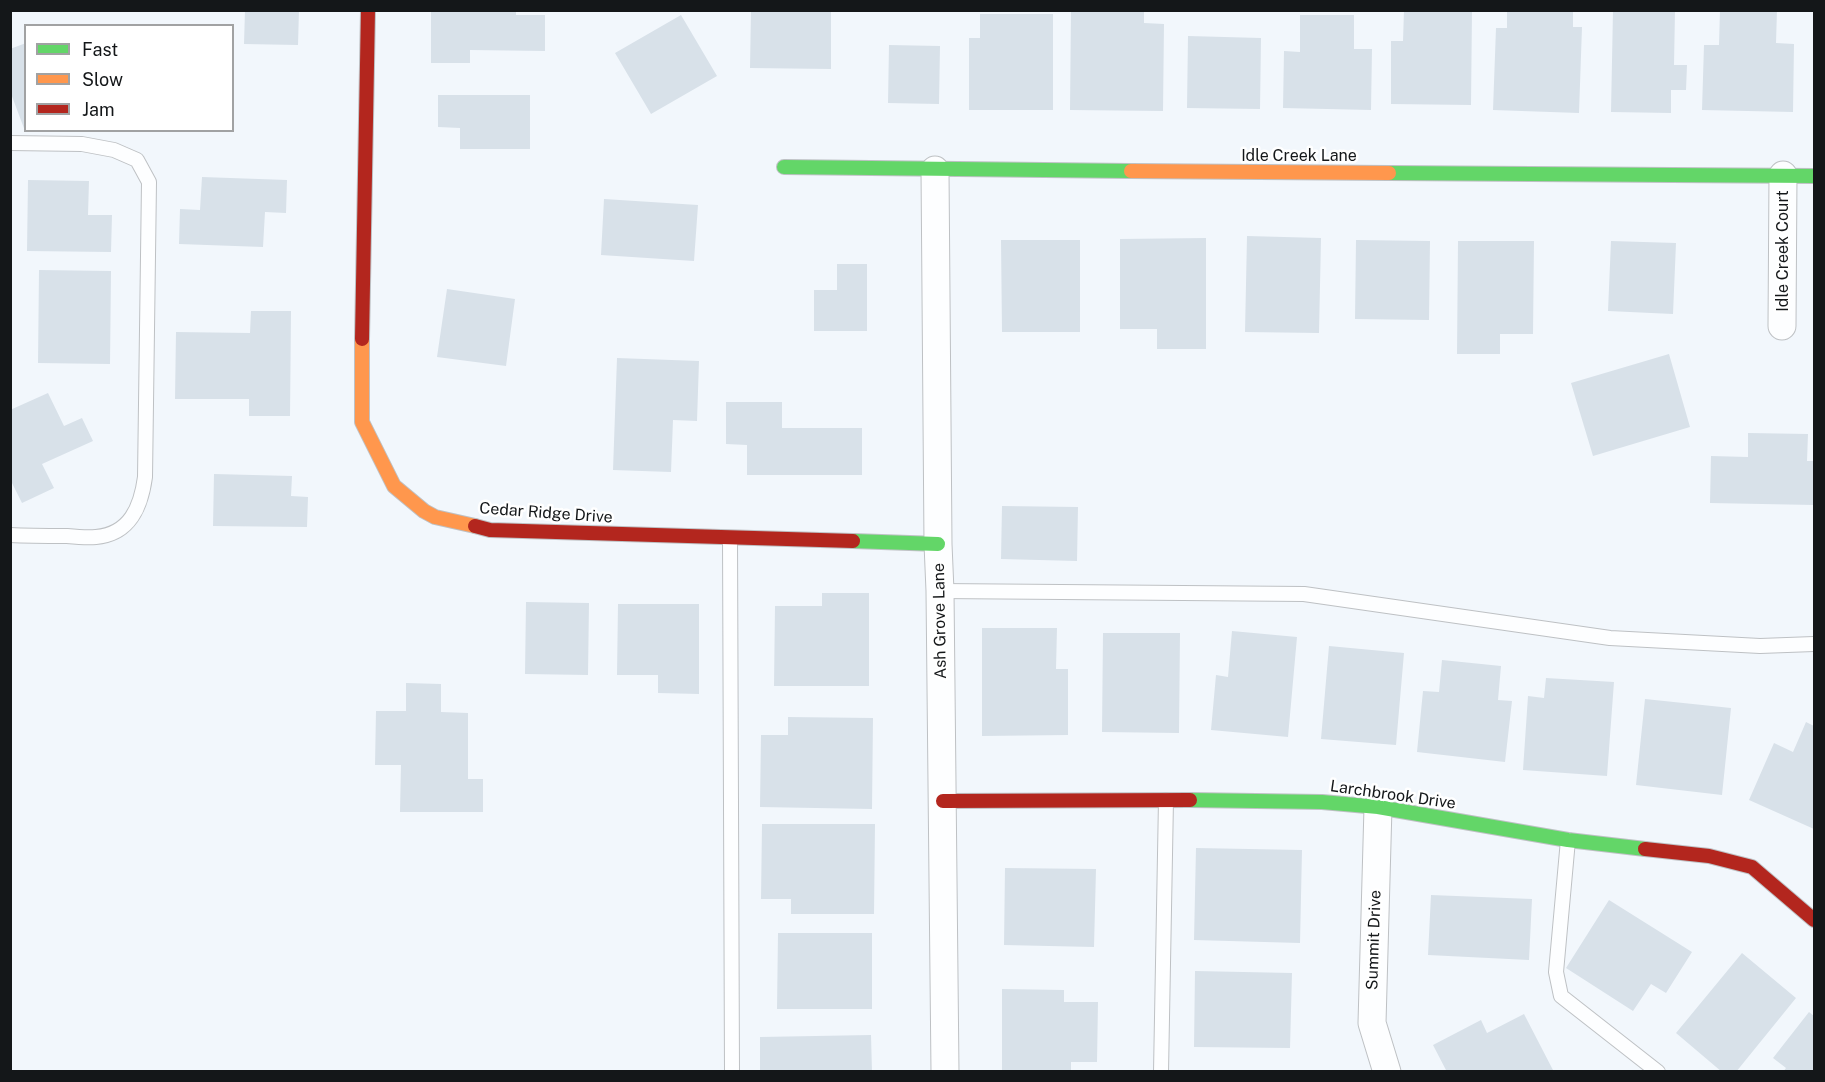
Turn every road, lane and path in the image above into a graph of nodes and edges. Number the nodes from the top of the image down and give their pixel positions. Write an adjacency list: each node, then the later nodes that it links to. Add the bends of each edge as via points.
1 (368, 10): 9 (street, Cedar Ridge Drive, via 362,422 394,486 435,517 490,530)
2 (10, 143): 8 (lane, via 81,144 114,150 137,160 149,182 143,496 125,526 111,534)
3 (784, 167): 4 (street, Idle Creek Lane)
4 (935, 170): 5 (street, Idle Creek Lane); 10 (street, Ash Grove Lane)
5 (1783, 175): 6 (street, Idle Creek Lane); 7 (street, Idle Creek Court)
6 (1815, 176)
7 (1782, 326)
8 (10, 535)
9 (730, 538): 10 (street, Cedar Ridge Drive); 18 (lane)
10 (938, 544): 11 (street, Ash Grove Lane)
11 (940, 591): 12 (lane, via 1304,594 1610,638 1760,646); 14 (street, Ash Grove Lane)
12 (1815, 644)
13 (1166, 800): 14 (street, Larchbrook Drive); 15 (street, Larchbrook Drive, via 1322,802); 20 (lane)
14 (943, 801): 19 (street, Ash Grove Lane)
15 (1378, 807): 16 (street, Larchbrook Drive); 21 (street, Summit Drive, via 1372,1023)
16 (1568, 840): 17 (street, Larchbrook Drive, via 1709,856 1752,867); 22 (lane, via 1556,972 1561,996)
17 (1815, 920)
18 (732, 1071)
19 (945, 1071)
20 (1161, 1071)
21 (1387, 1071)
22 (1658, 1071)

